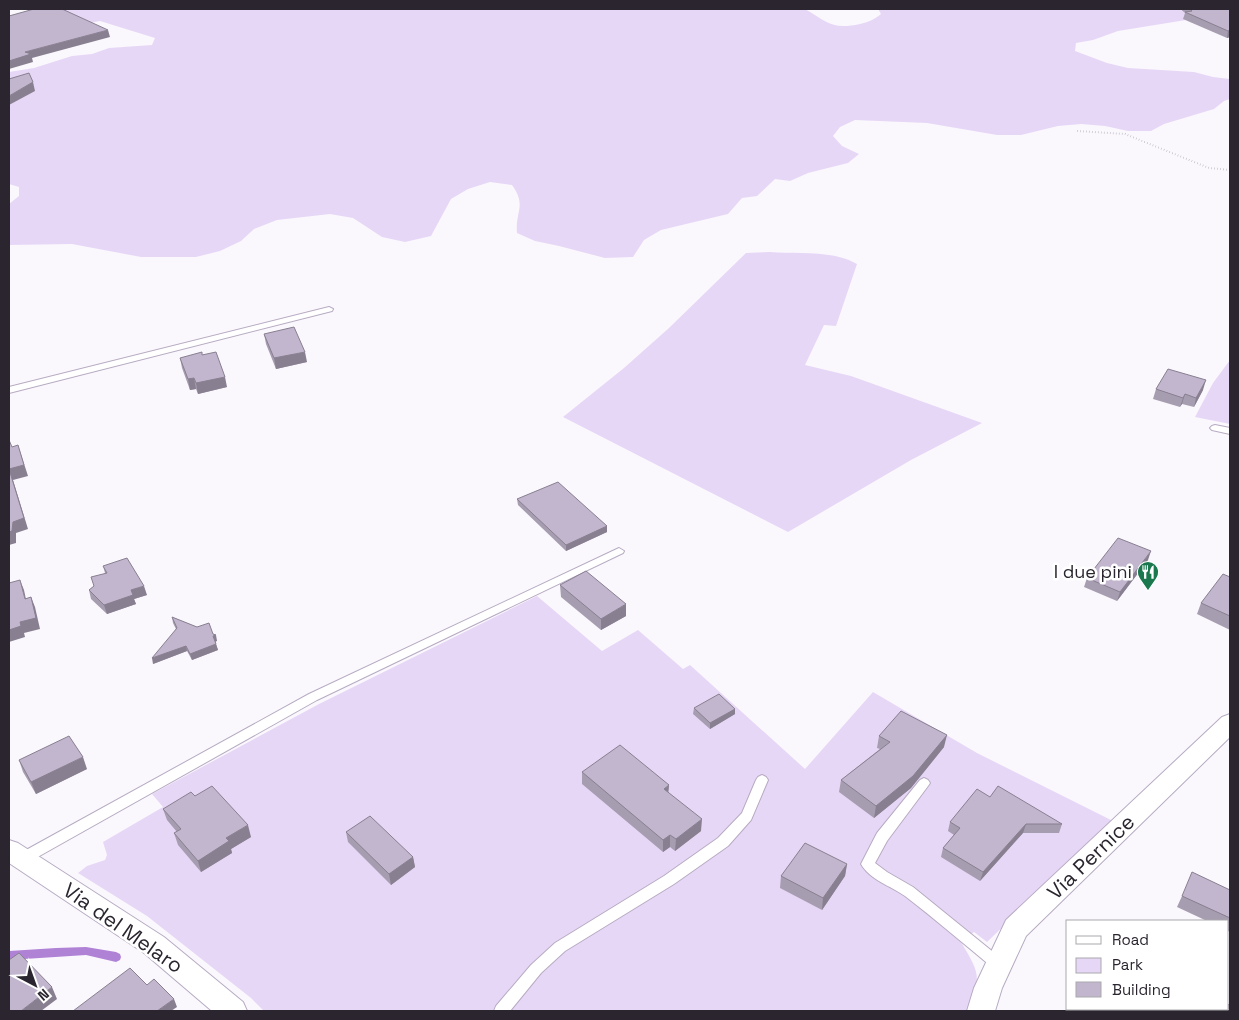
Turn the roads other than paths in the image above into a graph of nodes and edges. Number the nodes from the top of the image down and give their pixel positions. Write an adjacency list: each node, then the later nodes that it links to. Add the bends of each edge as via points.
1 (330, 309): 2 (lane)
2 (9, 390)
3 (1215, 428): 4 (lane)
4 (1230, 431)
5 (618, 551): 9 (lane, via 313,697)
6 (1230, 723): 10 (street, Via Pernice, via 1016,928)
7 (762, 780): 12 (lane, via 747,816 723,842 669,880 560,947 536,969)
8 (924, 783): 10 (lane, via 882,837 868,864 908,891)
9 (13, 854): 11 (street, Via del Melaro, via 154,945)
10 (998, 964): 13 (street, Via Pernice)
11 (233, 1011)
12 (501, 1011)
13 (981, 1011)

